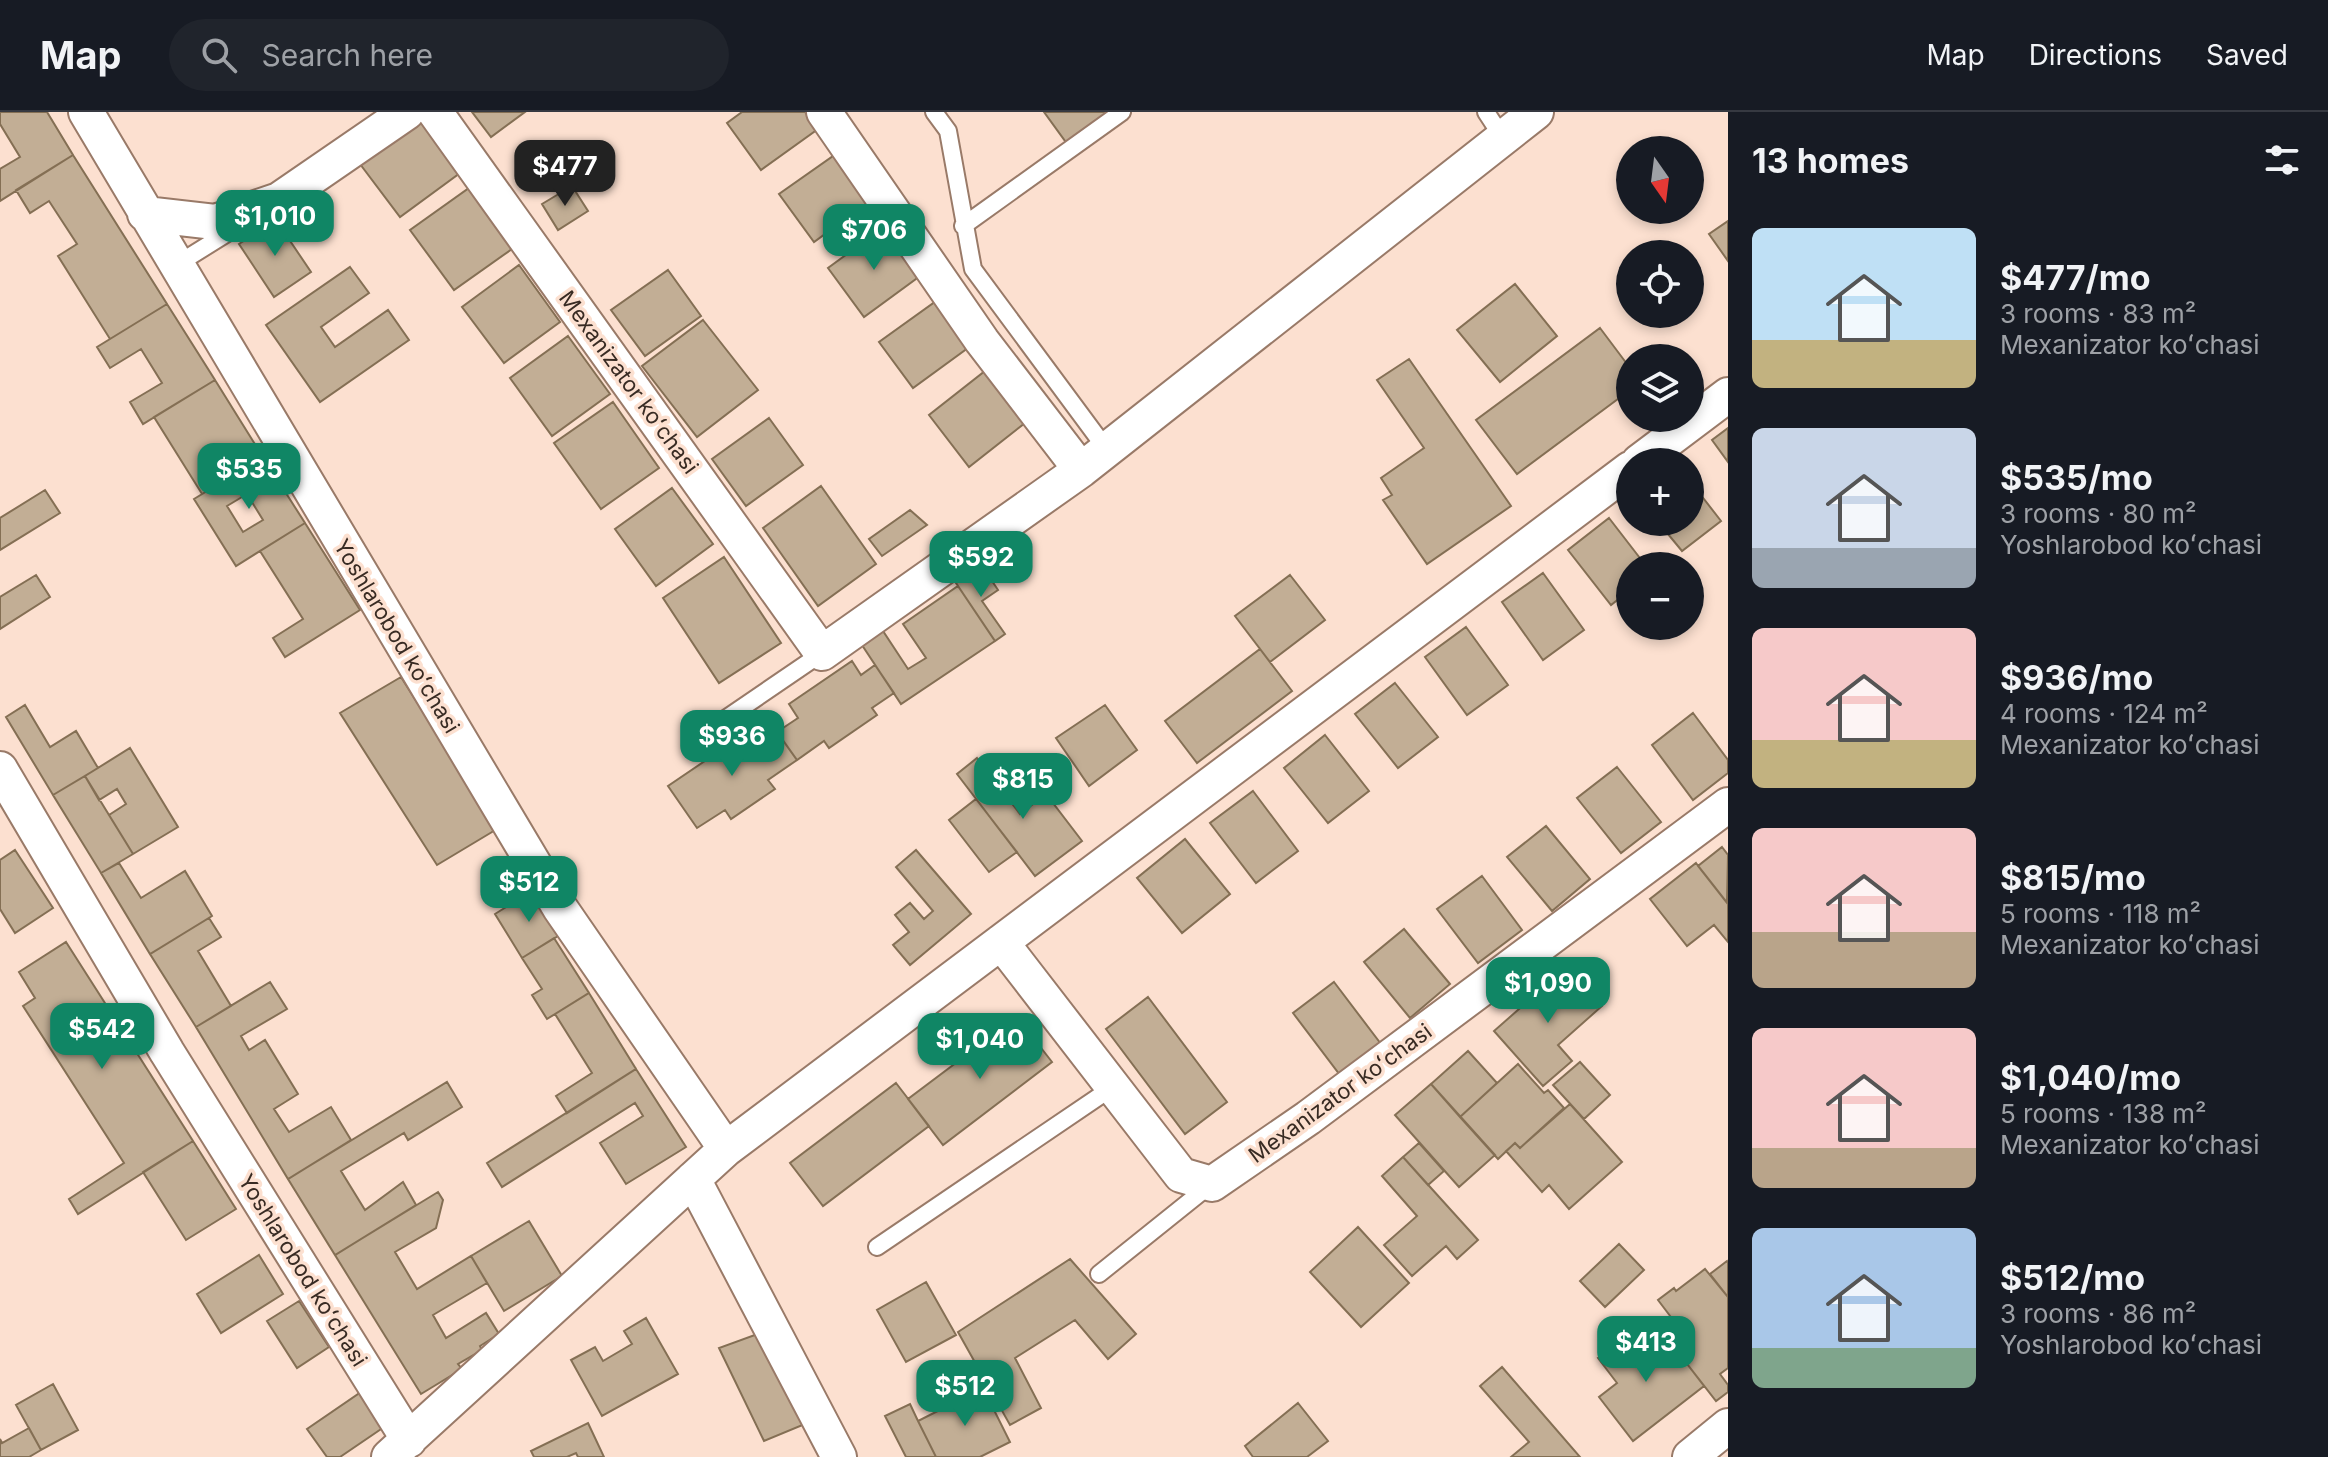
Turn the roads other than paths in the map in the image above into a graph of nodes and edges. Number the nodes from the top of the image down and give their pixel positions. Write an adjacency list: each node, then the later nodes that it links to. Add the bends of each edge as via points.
1 (86, 112): 10 (street, Yoshlarobod koʻchasi)
2 (407, 112): 9 (street)
3 (435, 112): 17 (street, Mexanizator koʻchasi)
4 (824, 112): 15 (street, via 982,341)
5 (934, 112): 11 (lane, via 948,131)
6 (1122, 112): 11 (lane)
7 (1536, 112): 8 (street)
8 (1494, 125): 15 (street)
9 (279, 200): 10 (street, via 215,222); 12 (lane)
10 (145, 214): 12 (street, Yoshlarobod koʻchasi)
11 (963, 226): 15 (lane, via 973,269)
12 (175, 266): 23 (street, Yoshlarobod koʻchasi, via 560,908)
13 (1728, 395): 14 (street)
14 (1658, 448)
15 (1094, 460): 17 (street)
16 (1616, 480): 21 (street)
17 (822, 653): 18 (lane)
18 (715, 726)
19 (0, 769): 29 (street, Yoshlarobod koʻchasi)
20 (1728, 805): 25 (street, Mexanizator koʻchasi)
21 (1001, 942): 22 (street); 23 (street)
22 (1113, 1087): 25 (street, via 1181,1175); 26 (lane)
23 (726, 1149): 24 (street)
24 (693, 1179): 29 (street); 30 (street)
25 (1212, 1184): 27 (lane)
26 (877, 1247)
27 (1099, 1274)
28 (1728, 1426): 31 (street)
29 (399, 1448)
30 (839, 1457)
31 (1690, 1457)

